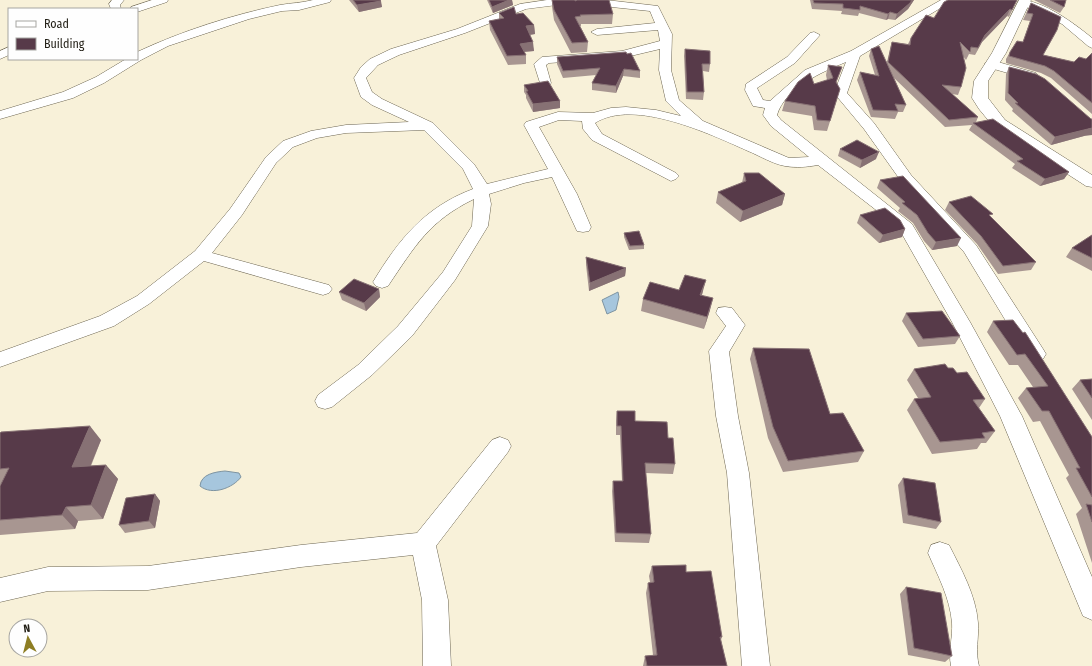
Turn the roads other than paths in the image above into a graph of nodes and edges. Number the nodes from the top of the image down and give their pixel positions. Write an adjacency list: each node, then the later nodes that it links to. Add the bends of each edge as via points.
1 (119, 0): 6 (street, via 114,4)
2 (163, 0): 7 (street)
3 (326, 0): 14 (street, via 245,17 164,44)
4 (949, 0): 13 (street)
5 (1023, 1): 11 (street, via 1066,22); 16 (street, via 1015,23)
6 (116, 8)
7 (138, 8)
8 (662, 26): 9 (street); 12 (street, via 666,34); 23 (street, via 654,8 573,0 548,2 524,6 461,31 396,52 374,62 365,70 360,78 366,94 377,102)
9 (597, 32)
10 (814, 35): 19 (street, via 791,60 751,88 758,102)
11 (1092, 44)
12 (662, 54): 18 (street, via 655,48 618,55 546,60 540,64); 22 (street, via 673,101)
13 (855, 54): 19 (street, via 809,73); 35 (street, via 840,93 869,126 906,178 970,249)
14 (138, 56)
15 (132, 60): 20 (street, via 100,80 68,95)
16 (991, 64): 17 (street); 27 (street, via 981,81 980,98 984,106 999,123)
17 (1042, 79)
18 (545, 83)
19 (773, 105): 24 (street, via 770,115 776,123)
20 (0, 115)
21 (593, 117): 22 (street, via 620,111 644,112); 25 (street, via 558,116 531,125); 26 (street, via 588,122 597,137)
22 (698, 124): 24 (street, via 786,162)
23 (428, 126): 28 (street, via 469,167); 30 (street, via 346,129 316,134 288,144 271,160 236,212)
24 (821, 160): 41 (street, via 904,224 961,322 1011,416)
25 (556, 172): 28 (street); 29 (street)
26 (671, 176)
27 (1092, 182)
28 (481, 191): 31 (street, via 450,207 427,223); 36 (street, via 483,204 480,226 449,276 405,331 365,370)
29 (583, 227)
30 (202, 255): 32 (street); 34 (street, via 143,300 107,321)
31 (382, 282)
32 (323, 289)
33 (725, 313): 43 (street, via 736,325 719,350 727,416 738,473)
34 (0, 360)
35 (1043, 365)
36 (325, 401)
37 (500, 446): 38 (street)
38 (423, 543): 40 (street, via 301,556 148,578 48,579); 42 (street, via 435,600)
39 (940, 553): 44 (street, via 959,593 965,624 962,656)
40 (0, 590)
41 (1092, 607)
42 (437, 666)
43 (756, 666)
44 (965, 666)

